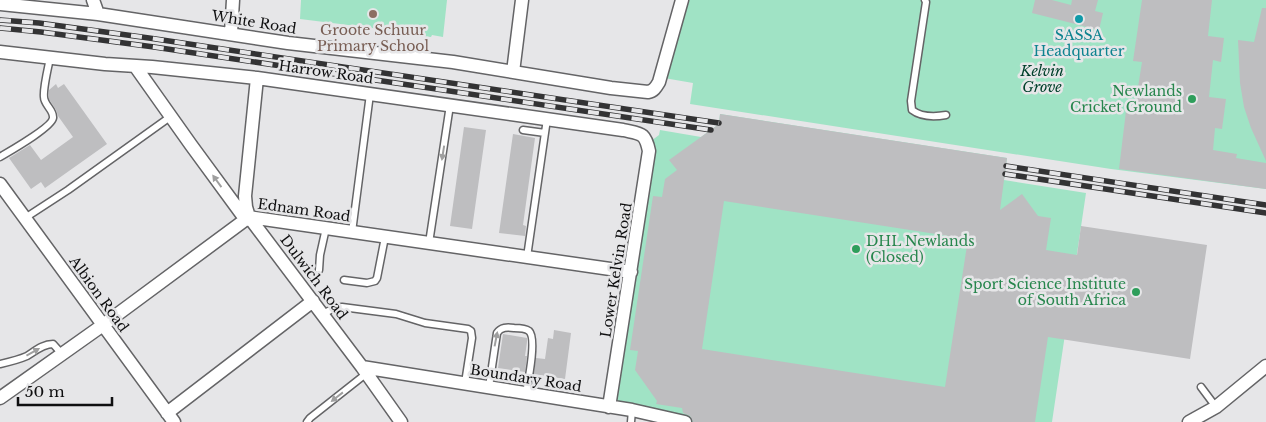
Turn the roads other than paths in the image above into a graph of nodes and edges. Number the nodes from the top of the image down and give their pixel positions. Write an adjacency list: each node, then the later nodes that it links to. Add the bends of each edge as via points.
1 (93, 0): 7 (street)
2 (233, 0): 8 (street)
3 (522, 0): 12 (street)
4 (682, 0): 12 (street, White Road, via 659,82 652,91 611,88)
5 (925, 0): 16 (lane, via 912,110 918,114)
6 (0, 4): 7 (street, White Road)
7 (98, 14): 8 (street, White Road)
8 (231, 34): 12 (street, White Road)
9 (0, 52): 10 (street, Harrow Road)
10 (50, 58): 11 (street, Harrow Road); 22 (lane, via 43,96 53,114 52,123)
11 (135, 66): 13 (street, Harrow Road); 17 (street)
12 (513, 72)
13 (257, 78): 14 (street, Harrow Road); 25 (street, Dulwich Road, via 245,196)
14 (370, 94): 15 (street, Harrow Road); 27 (lane)
15 (450, 105): 18 (street, Harrow Road); 29 (lane, one-way to 29)
16 (946, 115)
17 (170, 117): 24 (lane); 25 (street, one-way to 17)
18 (547, 119): 20 (lane); 21 (street, Harrow Road, via 623,130)
19 (523, 130): 20 (lane)
20 (545, 133): 30 (lane)
21 (645, 138): 32 (street, Lower Kelvin Road, via 649,151)
22 (0, 157)
23 (0, 184): 24 (street, Albion Road)
24 (25, 218): 36 (street, Albion Road)
25 (248, 218): 26 (street, Ednam Road); 34 (street, Dulwich Road); 36 (street, Ednam Road)
26 (326, 228): 27 (street, Ednam Road); 31 (lane)
27 (352, 232): 28 (street, Ednam Road)
28 (385, 237): 29 (street, Ednam Road); 33 (lane, via 375,282)
29 (429, 243): 30 (street, Ednam Road)
30 (527, 257): 32 (street, Ednam Road)
31 (319, 270)
32 (631, 272): 46 (street, Lower Kelvin Road)
33 (344, 280)
34 (313, 301): 35 (street, Dulwich Road); 49 (street)
35 (323, 314): 40 (street, Dulwich Road); 41 (lane, via 342,306 468,329 472,338)
36 (103, 325): 37 (street, Ednam Road); 49 (street, Albion Road)
37 (62, 354): 38 (lane, one-way to 37, via 26,356 48,344 53,344); 45 (street, Ednam Road)
38 (0, 364)
39 (1266, 366): 47 (street)
40 (365, 370): 41 (street, Boundary Road); 50 (lane, one-way to 50); 51 (street, Dulwich Road)
41 (465, 383): 42 (street, Boundary Road)
42 (489, 387): 44 (street, Boundary Road); 44 (lane, one-way to 44, via 497,333 508,327 526,330 532,336)
43 (1201, 387): 47 (lane)
44 (526, 393): 46 (street, Boundary Road)
45 (0, 398)
46 (609, 407): 48 (street, Boundary Road)
47 (1216, 407): 53 (street)
48 (632, 416): 52 (street, Boundary Road)
49 (170, 417)
50 (307, 422)
51 (401, 422)
52 (685, 422)
53 (1189, 422)

